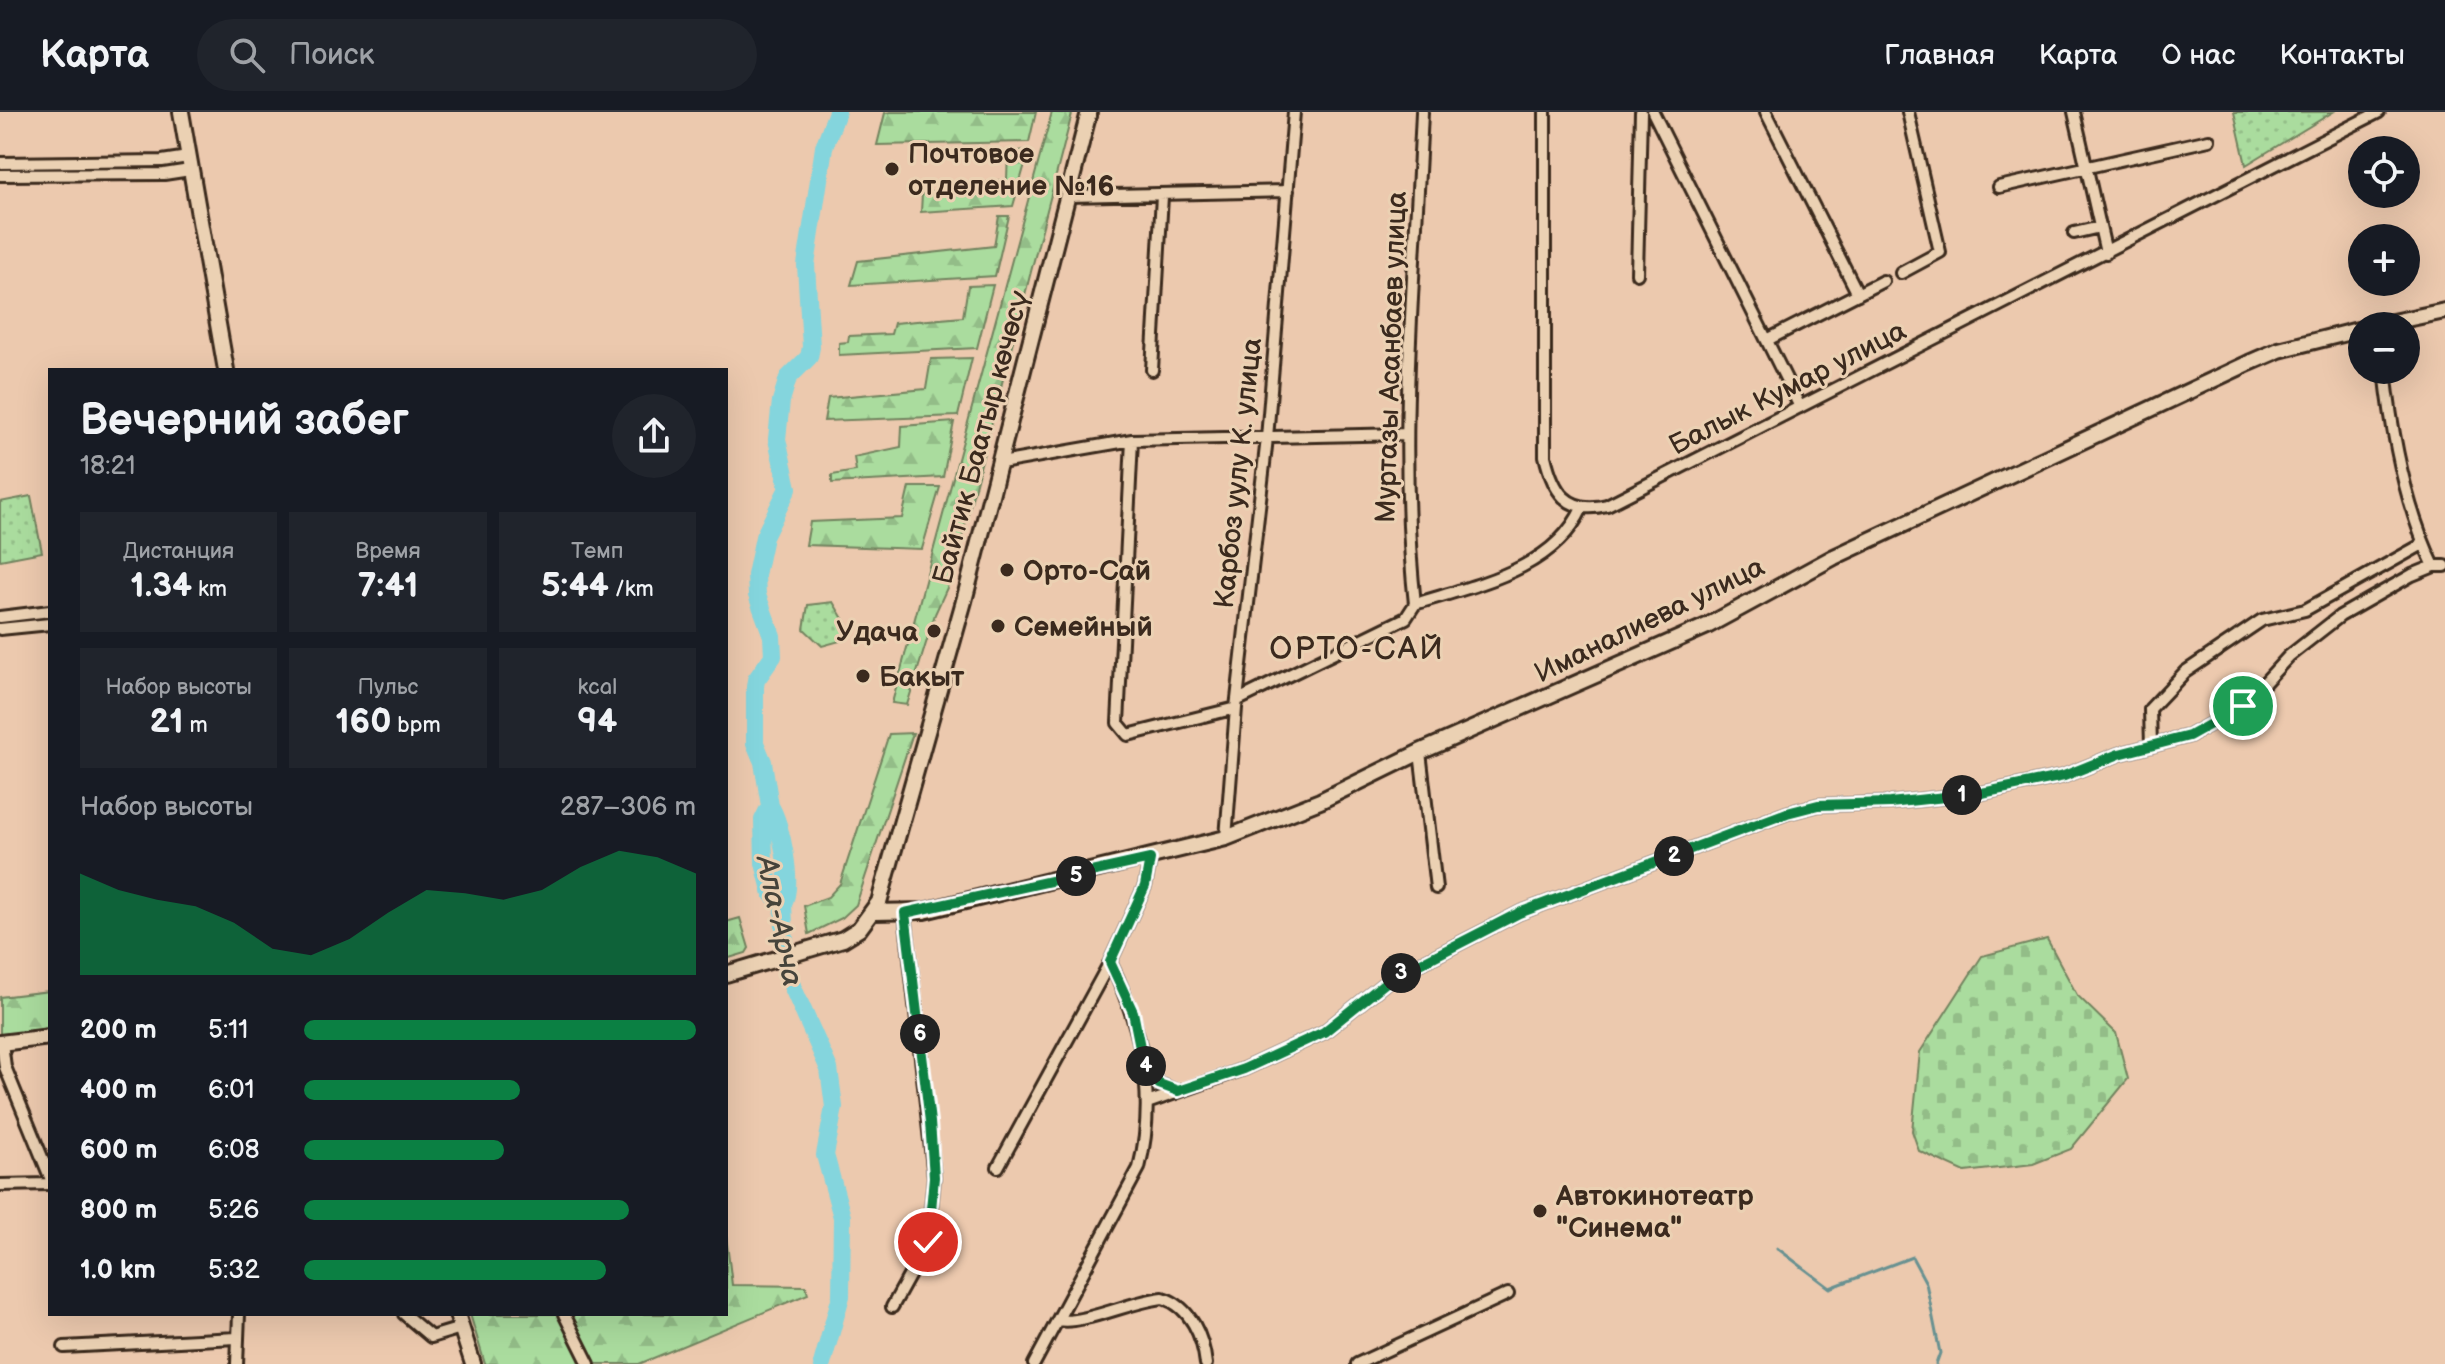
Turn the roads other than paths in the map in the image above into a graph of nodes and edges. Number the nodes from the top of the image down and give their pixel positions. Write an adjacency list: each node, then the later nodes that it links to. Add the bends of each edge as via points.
1 (181, 112): 14 (street)
2 (1089, 112): 19 (street, Байтик Баатыр көчөсү)
3 (1294, 112): 18 (street, Карбоз уулу К. улица)
4 (1422, 112): 36 (street, Муртазы Асанбаев улица)
5 (1545, 112): 40 (street, via 1545,456 1554,488 1569,504)
6 (1641, 112): 25 (street)
7 (1653, 112): 31 (street)
8 (1766, 112): 27 (street)
9 (1908, 112): 24 (street, via 1940,252)
10 (2074, 112): 15 (street)
11 (2379, 112): 23 (street, Балык Кумар улица)
12 (2209, 140): 15 (street)
13 (0, 163): 14 (street)
14 (189, 163): 16 (street, via 164,174); 32 (street)
15 (2087, 167): 17 (street); 21 (street)
16 (0, 175)
17 (1999, 187)
18 (1288, 191): 20 (street); 37 (street, Карбоз уулу К. улица)
19 (1069, 196): 20 (street); 39 (street, Байтик Баатыр көчөсү)
20 (1162, 196): 33 (street)
21 (2100, 227): 22 (street); 23 (street)
22 (2074, 233)
23 (2106, 253): 35 (street, Балык Кумар улица)
24 (1901, 273)
25 (1637, 274)
26 (1883, 281): 27 (street)
27 (1858, 294): 31 (street)
28 (2445, 311): 29 (street)
29 (2420, 316)
30 (2348, 333): 50 (street, Иманалиева улица, via 2249,363 1834,557 1707,626)
31 (1767, 340): 35 (street)
32 (226, 368)
33 (1152, 370)
34 (2386, 384): 41 (street, via 2390,419)
35 (1800, 407): 40 (street, Балык Кумар улица, via 1607,505)
36 (1406, 434): 37 (street); 43 (street, Муртазы Асанбаев улица, via 1407,530)
37 (1267, 438): 38 (street); 48 (street, Карбоз уулу К. улица)
38 (1132, 440): 39 (street); 48 (street, via 1118,723 1128,735 1139,734)
39 (1001, 463): 54 (street, Байтик Баатыр көчөсү)
40 (1582, 508): 43 (street, via 1574,527 1548,554)
41 (2423, 544): 42 (street); 49 (street, via 2305,610 2262,620 2185,672 2150,709)
42 (2439, 566): 49 (street, via 2340,616 2289,656 2243,706 2189,736)
43 (1415, 604): 48 (street, via 1406,618)
44 (48, 611): 45 (street)
45 (0, 617)
46 (48, 624): 47 (street)
47 (0, 629)
48 (1237, 704): 51 (street, Карбоз уулу К. улица)
49 (2151, 746): 61 (street, via 2064,776 1982,793 1818,805 1787,813 1519,913 1390,979 1324,1032 1244,1069)
50 (1420, 752): 51 (street, Иманалиева улица, via 1320,801); 53 (street)
51 (1226, 838): 52 (street, Иманалиева улица)
52 (1150, 859): 55 (street, Иманалиева улица); 56 (street, via 1145,886)
53 (1436, 888)
54 (874, 912): 55 (street, Иманалиева улица); 57 (street, via 859,929 819,948)
55 (905, 913): 68 (street, via 934,1177 928,1242)
56 (1110, 962): 60 (street, via 1133,1012); 63 (street)
57 (728, 973)
58 (48, 1037): 59 (street)
59 (1, 1043): 64 (street, via 5,1067)
60 (1143, 1062): 61 (street, via 1159,1084); 62 (street)
61 (1178, 1091): 62 (street)
62 (1150, 1102): 72 (street, via 1139,1168)
63 (998, 1167)
64 (48, 1172)
65 (48, 1184): 66 (street)
66 (0, 1185)
67 (1508, 1294): 81 (street)
68 (892, 1307)
69 (239, 1316): 74 (street)
70 (406, 1316): 73 (street, via 431,1337)
71 (565, 1316): 78 (street)
72 (1058, 1320): 79 (street); 80 (street, via 1076,1322 1163,1298 1189,1315)
73 (459, 1321): 77 (street)
74 (236, 1338): 75 (street); 76 (street)
75 (64, 1347)
76 (237, 1364)
77 (473, 1364)
78 (589, 1364)
79 (1034, 1364)
80 (1206, 1364)
81 (1357, 1364)

